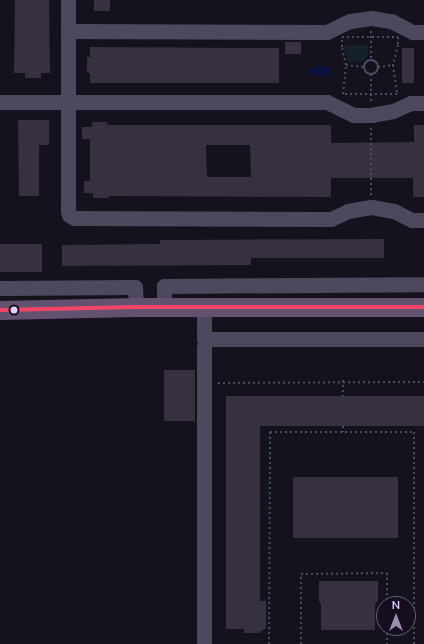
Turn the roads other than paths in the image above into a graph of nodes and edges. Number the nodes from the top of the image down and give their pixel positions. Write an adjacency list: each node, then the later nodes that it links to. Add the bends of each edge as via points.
1 (68, 0): 2 (lane)
2 (68, 31): 3 (lane, via 327,32 350,21 371,18 391,21 413,32); 5 (lane)
3 (424, 32)
4 (0, 102): 5 (lane)
5 (68, 102): 6 (lane, via 327,102 354,115 393,111 410,102); 7 (lane, via 68,211 74,218 330,219 348,211 371,207 394,211 412,220)
6 (424, 103)
7 (424, 220)
8 (424, 284): 9 (lane)
9 (318, 285): 10 (lane); 15 (lane)
10 (261, 286): 12 (lane, via 164,286); 14 (lane)
11 (0, 288): 17 (lane, via 135,287)
12 (164, 307): 13 (main road); 17 (main road)
13 (204, 307): 14 (main road); 19 (lane, via 204,339)
14 (261, 307): 15 (main road)
15 (318, 307): 16 (main road)
16 (424, 307)
17 (136, 308): 18 (main road)
18 (0, 310)
19 (424, 339)
20 (204, 347): 21 (lane)
21 (204, 644)

